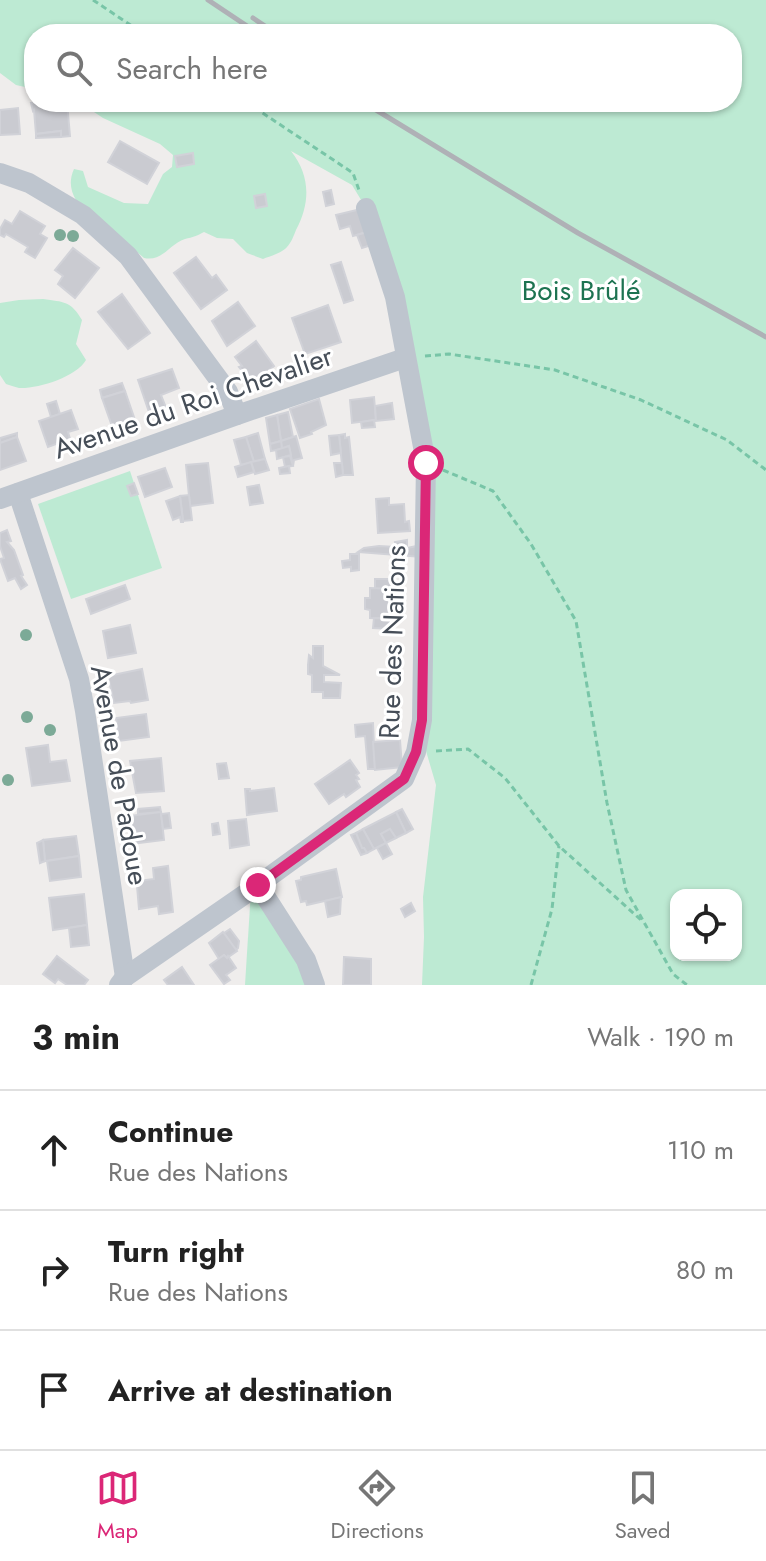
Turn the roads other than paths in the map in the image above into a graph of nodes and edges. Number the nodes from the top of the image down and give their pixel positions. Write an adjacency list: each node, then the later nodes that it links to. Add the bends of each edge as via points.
1 (0, 173): 4 (street, via 29,183 83,215 128,256 228,392)
2 (366, 208): 3 (street, Rue des Nations, via 395,297)
3 (405, 358): 4 (street, Avenue du Roi Chevalier); 6 (street, Rue des Nations, via 426,463 422,720 416,752 404,779)
4 (237, 415): 5 (street, Avenue du Roi Chevalier)
5 (9, 496): 7 (street, Avenue de Padoue, via 79,679)
6 (258, 885): 7 (street, Rue des Nations); 8 (street, via 306,960)
7 (122, 981)
8 (315, 985)

